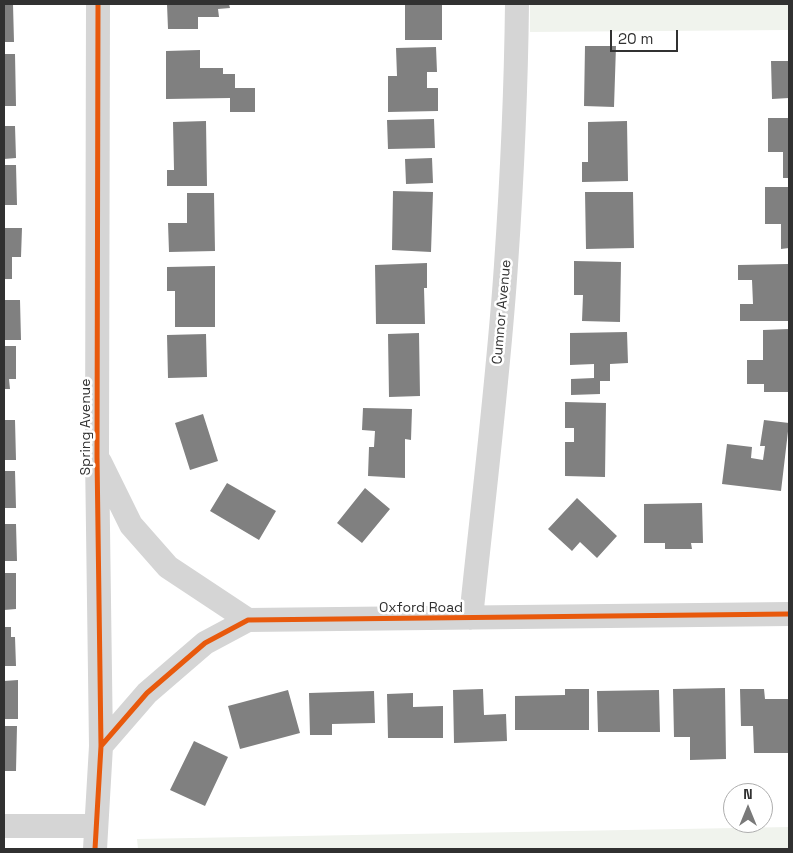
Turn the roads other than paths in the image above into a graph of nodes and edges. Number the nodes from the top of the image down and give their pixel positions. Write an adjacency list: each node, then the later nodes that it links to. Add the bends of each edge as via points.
1 (98, 4): 3 (street, Spring Avenue)
2 (517, 4): 5 (street, Cumnor Avenue, via 506,265)
3 (97, 456): 6 (street, via 131,525 168,568); 7 (street, Spring Avenue)
4 (789, 614): 5 (street, Oxford Road)
5 (471, 618): 6 (street, Oxford Road)
6 (248, 620): 7 (street, Oxford Road, via 205,643 146,693)
7 (101, 746): 9 (street, Spring Avenue)
8 (4, 826): 9 (street)
9 (96, 826): 10 (street, Spring Avenue)
10 (95, 849)

